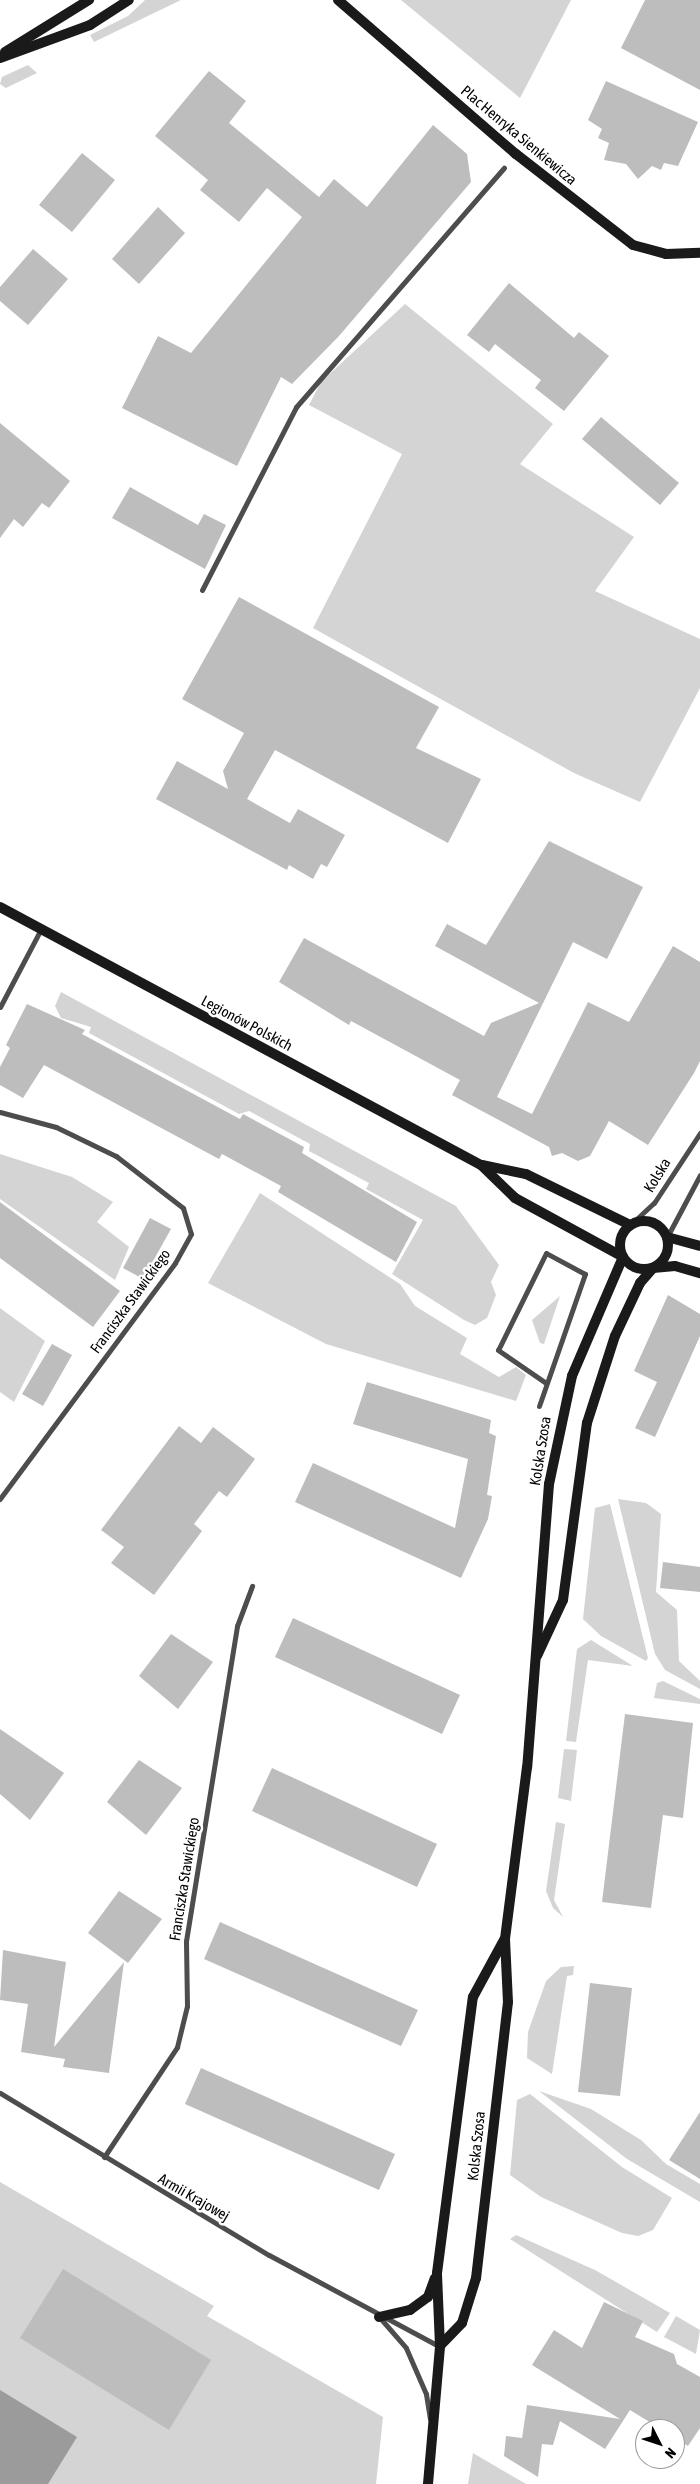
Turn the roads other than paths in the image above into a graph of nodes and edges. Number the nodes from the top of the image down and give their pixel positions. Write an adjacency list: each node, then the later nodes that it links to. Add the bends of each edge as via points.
1 (89, 0): 4 (street)
2 (129, 0): 4 (street, via 90,25)
3 (338, 0): 6 (street, Plac Henryka Sienkiewicza, via 516,154 633,245 666,254)
4 (0, 57)
5 (504, 168): 7 (street, via 296,407)
6 (700, 252)
7 (202, 590)
8 (0, 907): 9 (street, Legionów Polskich)
9 (41, 928): 10 (street); 13 (street, Legionów Polskich)
10 (0, 1007)
11 (0, 1112): 23 (street, Franciszka Stawickiego, via 56,1127 116,1156 183,1208 191,1234 175,1263)
12 (700, 1133): 15 (street, Kolska, via 654,1204)
13 (481, 1165): 15 (street, Legionów Polskich, via 526,1174); 18 (street, Legionów Polskich, via 515,1198)
14 (700, 1175): 16 (street)
15 (630, 1225): 16 (street, via 650,1221); 18 (street, via 620,1244)
16 (667, 1237): 17 (street); 19 (street, via 667,1254)
17 (700, 1246)
18 (623, 1257): 19 (street, via 633,1266); 25 (street, Kolska Szosa, via 561,1411 540,1565)
19 (653, 1268): 20 (street, via 675,1266); 25 (street, Kolska Szosa, via 640,1283 597,1383 575,1491 563,1600)
20 (700, 1273)
21 (546, 1383): 21 (street, via 498,1350 546,1253 585,1274); 22 (street)
22 (539, 1406)
23 (0, 1499)
24 (252, 1586): 28 (street, Franciszka Stawickiego, via 237,1626 186,1941 187,2006 176,2047)
25 (534, 1661): 26 (street, Kolska Szosa, via 527,1767)
26 (505, 1939): 29 (street, Kolska Szosa, via 473,1997); 31 (street, Kolska Szosa, via 508,2002 476,2278 462,2323)
27 (0, 2093): 28 (street, Armii Krajowej)
28 (104, 2157): 30 (street, Armii Krajowej)
29 (437, 2273): 30 (street, Kolska Szosa, via 428,2297 410,2310); 31 (street, Kolska Szosa)
30 (378, 2317): 31 (street, Armii Krajowej); 32 (street, Armii Krajowej, via 406,2348 426,2394)
31 (440, 2346): 32 (street, Kolska Szosa)
32 (432, 2429): 33 (street, Kolska Szosa)
33 (428, 2484)

